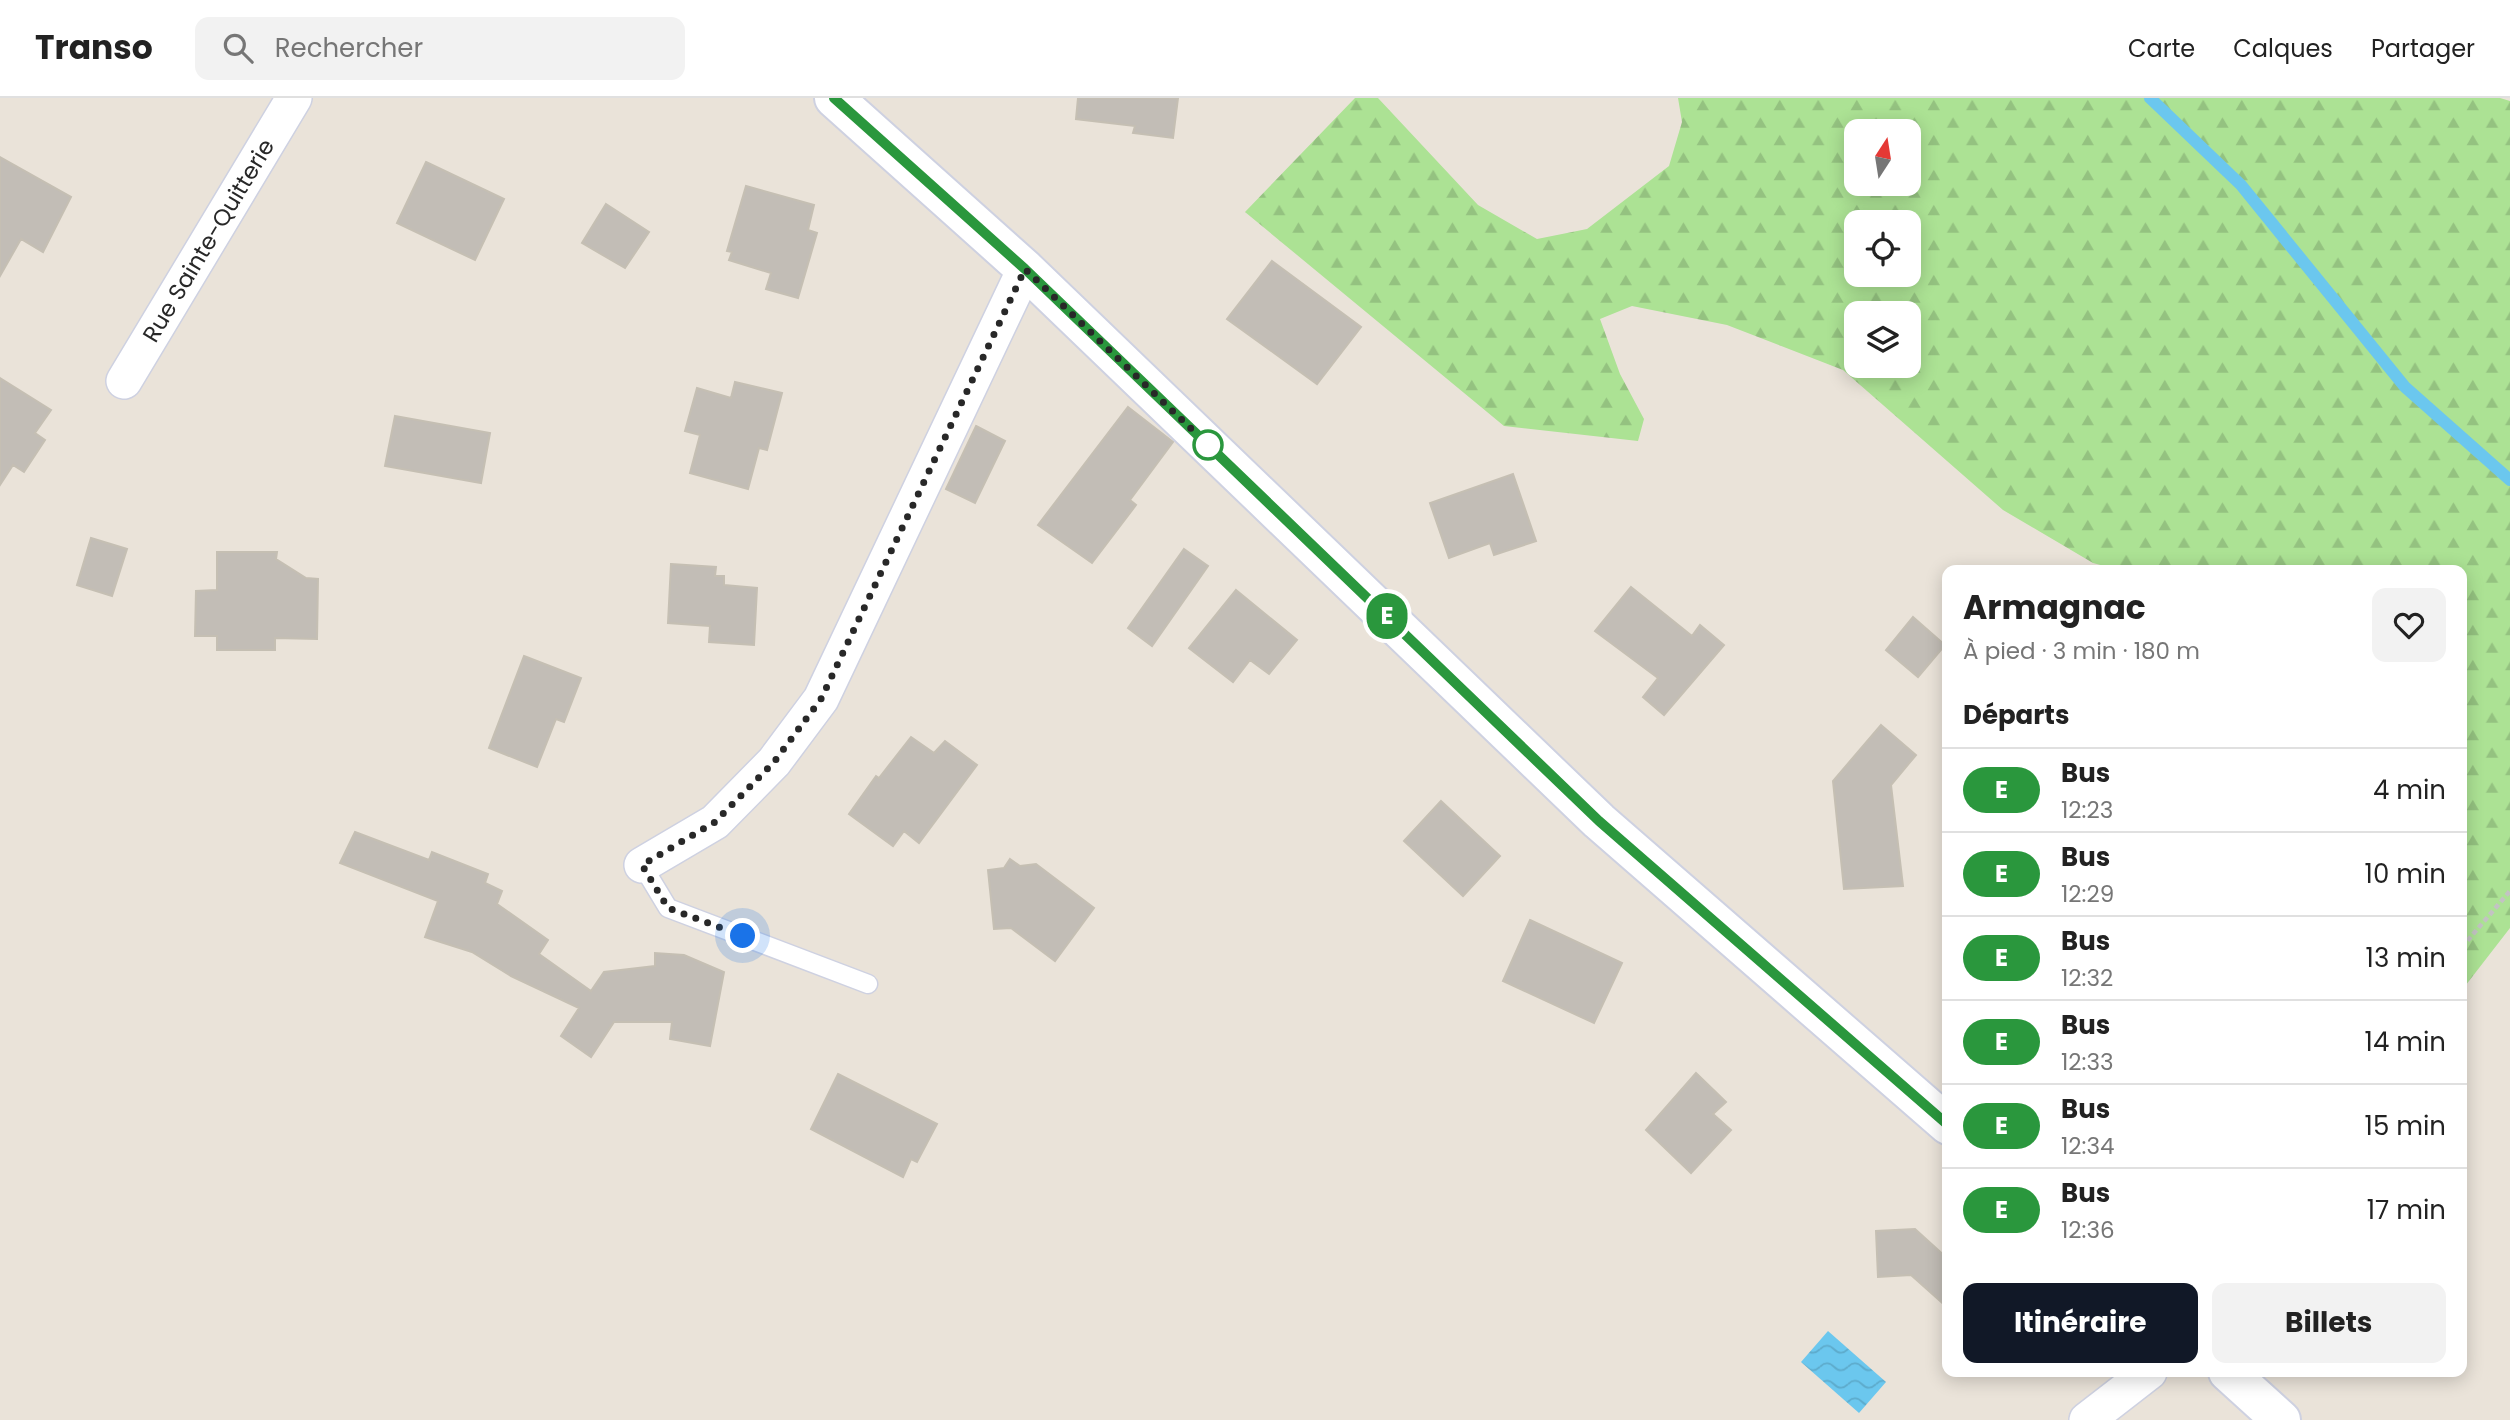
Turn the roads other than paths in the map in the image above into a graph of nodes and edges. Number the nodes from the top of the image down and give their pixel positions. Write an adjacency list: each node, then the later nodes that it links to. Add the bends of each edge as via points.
1 (294, 98): 4 (street, Rue Sainte-Quitterie)
2 (834, 98): 3 (street)
3 (1025, 269): 5 (street, via 821,699 774,762 715,822); 7 (street, via 1599,821)
4 (124, 381)
5 (642, 865): 6 (lane, via 668,908)
6 (868, 984)
7 (1942, 1120)
8 (2143, 1377): 10 (street)
9 (2234, 1377): 11 (street)
10 (2087, 1420)
11 (2281, 1420)

